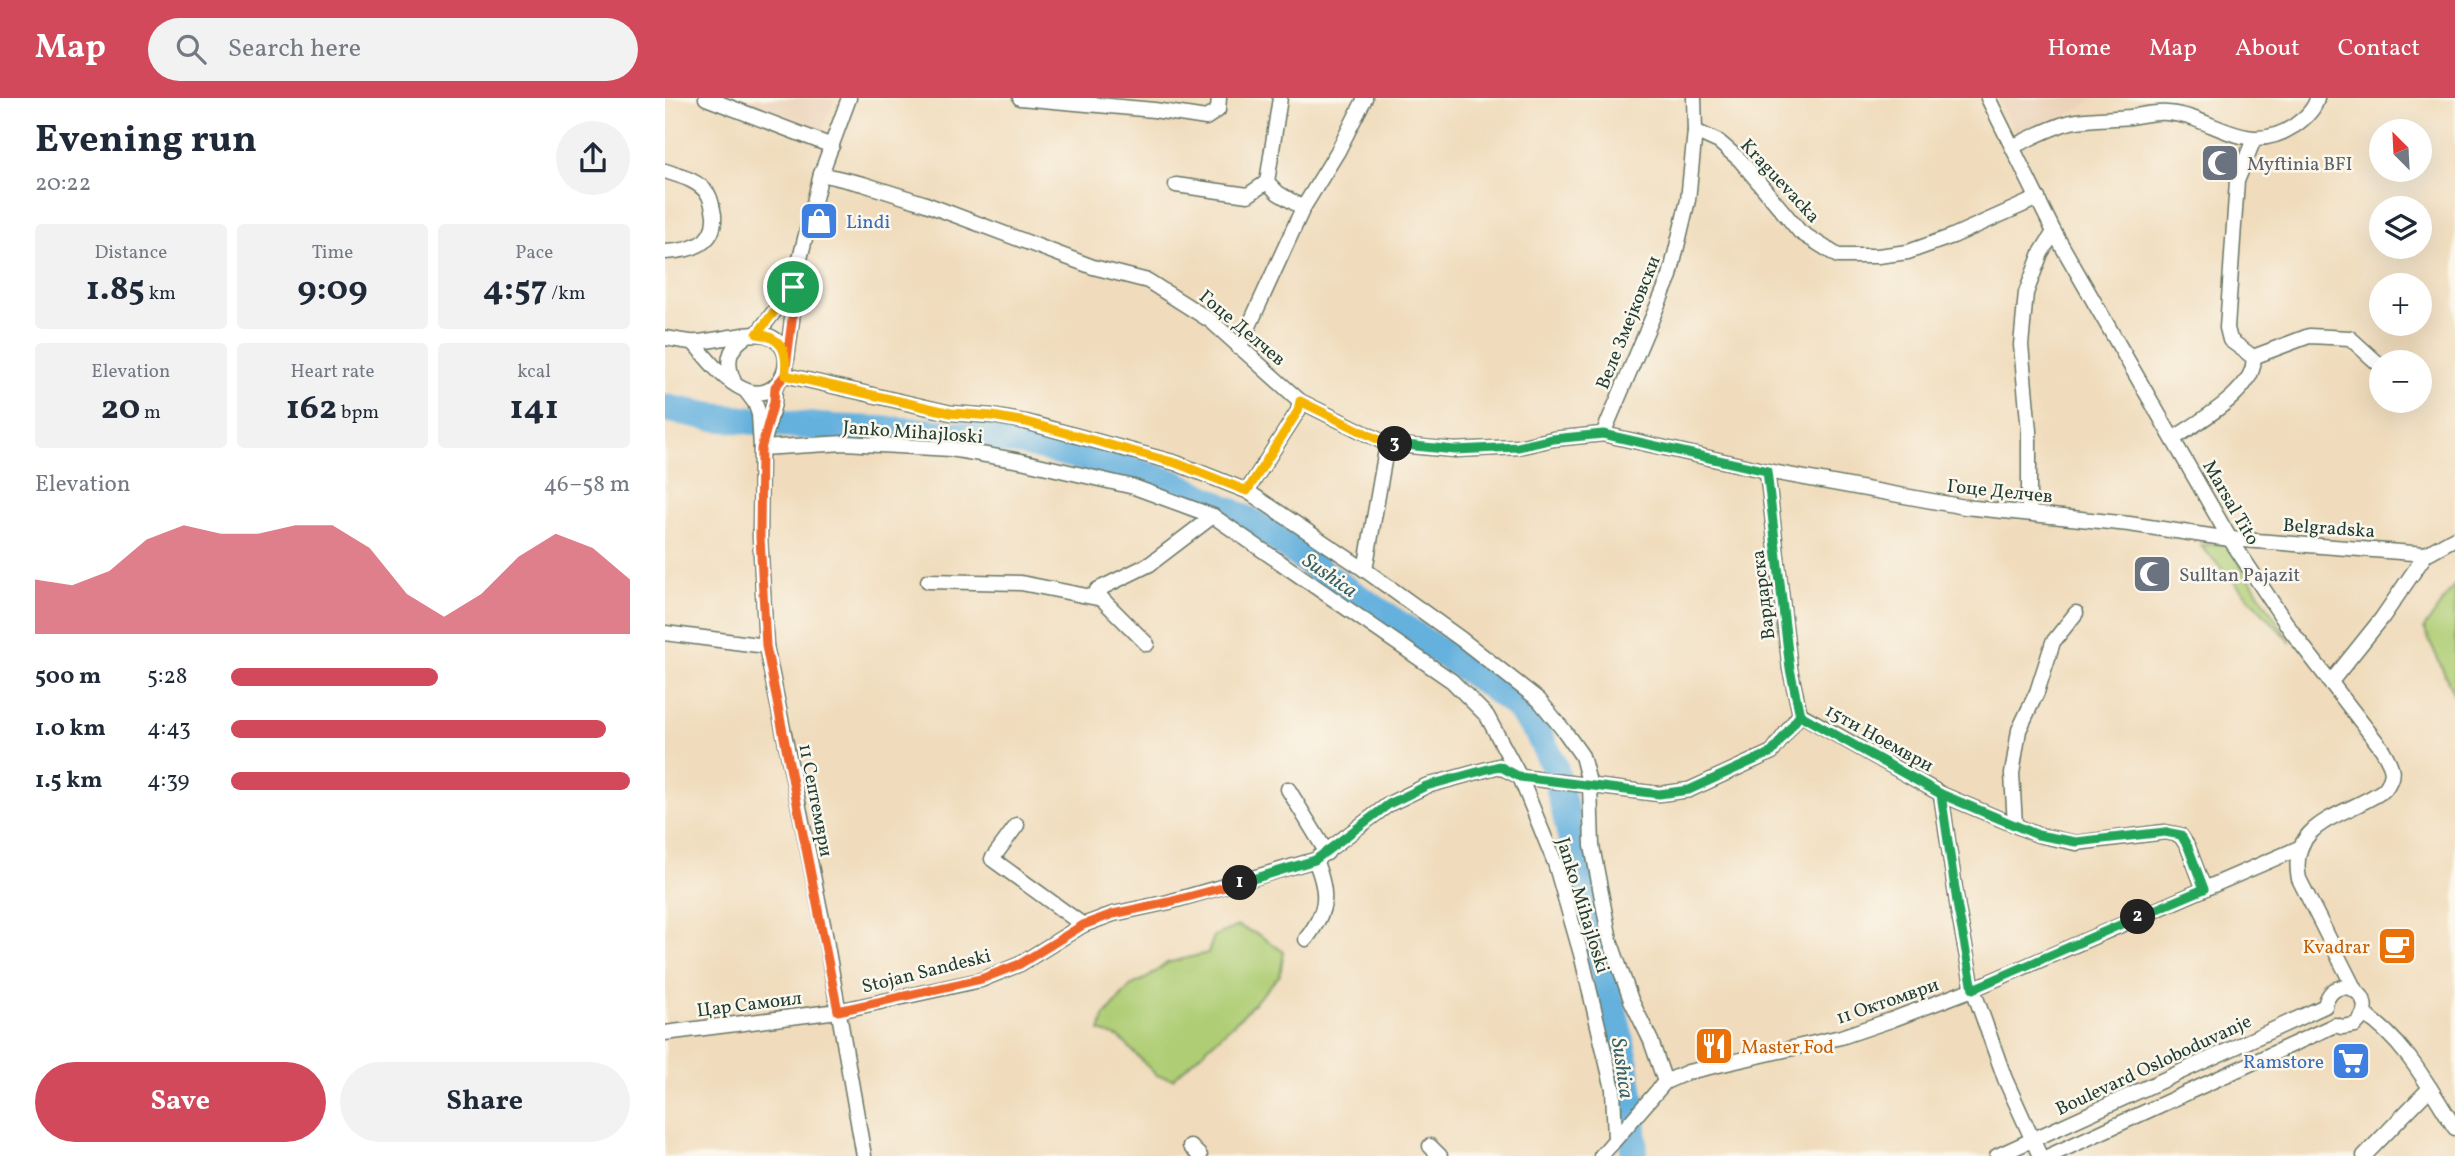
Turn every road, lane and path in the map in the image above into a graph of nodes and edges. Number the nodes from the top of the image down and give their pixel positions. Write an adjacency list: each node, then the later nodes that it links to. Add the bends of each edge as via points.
1 (706, 98): 12 (street)
2 (849, 98): 12 (street)
3 (1020, 98): 4 (street, via 1206,118 1217,110)
4 (1219, 98)
5 (1280, 98): 16 (street)
6 (1365, 98): 19 (street)
7 (1694, 98): 10 (street, Веле Змејковски)
8 (1988, 98): 13 (street, Marsal Tito)
9 (2317, 98): 11 (street, via 2304,119 2281,134)
10 (1695, 131): 18 (street, Kraguevacka, via 1719,142 1739,160 1800,233 1838,256 1907,252); 34 (street, Веле Змејковски, via 1688,200 1670,276)
11 (2253, 139): 13 (street, via 2167,113 2071,122); 28 (street, via 2237,181 2227,328 2230,340)
12 (832, 145): 15 (street)
13 (2012, 146): 18 (street, Marsal Tito)
14 (665, 171): 21 (street, via 693,181 708,195 714,229 705,242 687,251)
15 (821, 174): 22 (street); 26 (street, Гоце Делчев, via 863,184 1093,267 1148,281 1211,321)
16 (1267, 182): 17 (street, via 1248,195); 19 (street)
17 (1176, 186)
18 (2038, 198): 20 (street, Marsal Tito)
19 (1303, 208): 26 (street)
20 (2054, 232): 35 (street, Marsal Tito); 40 (street, via 2026,293 2021,345 2029,431)
21 (665, 252)
22 (793, 287): 23 (street); 29 (street)
23 (751, 335): 25 (street); 29 (street, via 768,335 781,345); 32 (street, via 736,344 728,369)
24 (665, 338): 25 (street)
25 (694, 343): 32 (street, via 711,364)
26 (1239, 348): 33 (street, Гоце Делчев)
27 (2369, 355): 28 (street, via 2350,338 2309,336)
28 (2253, 358): 35 (street, via 2249,379 2230,399)
29 (787, 359): 30 (street)
30 (785, 375): 31 (street); 39 (street, Janko Mihajloski, via 951,413 1026,422 1176,463)
31 (775, 387): 32 (street, via 761,393); 36 (street, 11 Септември)
32 (746, 392): 36 (street, 11 Септември, via 759,414)
33 (1300, 401): 37 (street, Гоце Делчев); 39 (street)
34 (1603, 434): 37 (street, Гоце Делчев, via 1518,447 1455,450); 38 (street, Гоце Делчев)
35 (2173, 439): 43 (street, Marsal Tito)
36 (761, 442): 41 (street, Janko Mihajloski, via 951,449 1134,487); 51 (street, 11 Септември, via 759,524)
37 (1387, 444): 45 (street)
38 (1767, 471): 40 (street, Гоце Делчев, via 1965,507); 53 (street, Вардарска, via 1790,669)
39 (1247, 491): 45 (street, Janko Mihajloski)
40 (2029, 512): 43 (street, Гоце Делчев)
41 (1213, 516): 47 (street, via 1150,564 1097,590); 54 (street, Janko Mihajloski, via 1452,681 1487,716)
42 (2455, 538): 44 (street)
43 (2230, 539): 44 (street, Belgradska); 52 (street, Marsal Tito)
44 (2426, 554): 52 (street)
45 (1365, 570): 55 (street, Janko Mihajloski, via 1539,700 1582,756)
46 (928, 581): 47 (street, via 1021,583)
47 (1102, 599): 50 (street)
48 (2076, 612): 59 (street, via 2053,642 2019,730 2012,774)
49 (665, 633): 51 (street)
50 (1147, 644)
51 (766, 646): 67 (street, 11 Септември)
52 (2330, 683): 60 (street, Marsal Tito, via 2382,749 2392,769 2392,781 2374,797 2316,827)
53 (1800, 715): 55 (street, via 1772,752 1689,790 1659,794); 57 (street, 15ти Ноември)
54 (1520, 777): 55 (street); 61 (street, Stojan Sandeski, via 1499,766 1426,786 1389,804); 73 (street, Janko Mihajloski, via 1555,863 1581,954)
55 (1590, 786): 70 (street, Janko Mihajloski, via 1592,846 1609,940)
56 (1288, 789): 61 (street)
57 (1941, 794): 59 (street, 15ти Ноември); 65 (street)
58 (1017, 825): 63 (street, via 992,859)
59 (2015, 825): 62 (street, 15ти Ноември, via 2076,842 2181,835)
60 (2299, 848): 62 (street, 11 Октомври); 66 (street, via 2299,879)
61 (1321, 856): 63 (street, Stojan Sandeski); 64 (street, via 1325,899 1321,919)
62 (2204, 889): 65 (street, 11 Октомври)
63 (1083, 925): 67 (street, Stojan Sandeski, via 1020,964 981,979)
64 (1306, 939)
65 (1973, 989): 70 (street, 11 Октомври, via 1841,1037 1688,1072); 74 (street)
66 (2355, 990): 68 (street, via 2364,1000); 74 (street, Boulevard Osloboduvanje, via 2335,990 2325,1006)
67 (838, 1011): 69 (street, Цар Самоил); 75 (street, 11 Септември)
68 (2364, 1014): 71 (street, via 2400,1046); 79 (street, Boulevard Osloboduvanje, via 2355,1025 2335,1025)
69 (665, 1033)
70 (1665, 1082): 73 (street)
71 (2430, 1088): 72 (street); 80 (street)
72 (2455, 1128)
73 (1620, 1134): 76 (street)
74 (2033, 1140): 77 (street, Boulevard Osloboduvanje); 78 (street)
75 (864, 1156)
76 (1601, 1156)
77 (1997, 1156)
78 (2040, 1156)
79 (2049, 1156)
80 (2364, 1156)

